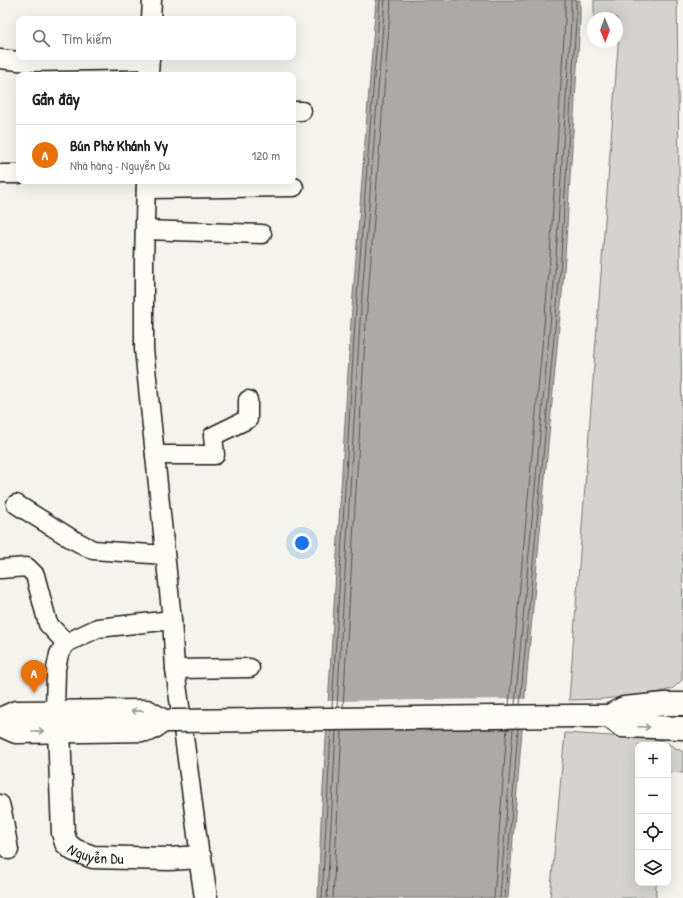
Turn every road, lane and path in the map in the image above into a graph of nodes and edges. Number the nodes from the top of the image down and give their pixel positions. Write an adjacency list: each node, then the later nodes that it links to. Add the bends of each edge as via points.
1 (152, 0): 2 (street)
2 (151, 16)
3 (0, 58): 4 (street, via 28,62)
4 (150, 64)
5 (0, 174): 6 (street)
6 (16, 174)
7 (146, 185): 8 (street); 9 (street)
8 (294, 187)
9 (145, 230): 10 (street); 12 (street, via 144,349)
10 (262, 234)
11 (248, 400): 12 (street, via 248,419 213,436 215,455)
12 (154, 455): 14 (street)
13 (16, 504): 14 (street, via 93,550)
14 (165, 555): 16 (street)
15 (0, 569): 17 (street, via 28,567 35,575 48,624)
16 (172, 620): 17 (street, via 98,628); 19 (street)
17 (66, 643): 23 (street, via 59,654 56,669)
18 (250, 668): 19 (street)
19 (175, 669): 28 (street)
20 (683, 704): 21 (main road, via 624,708)
21 (609, 716): 23 (main road, bridge, via 168,721 148,730); 25 (main road, one-way to 25, via 622,726)
22 (0, 719): 23 (main road, via 16,712)
23 (57, 722): 24 (main road, one-way to 23, via 16,732); 28 (main road, Nguyễn Du, via 63,833 66,842 74,850 93,858)
24 (0, 725)
25 (683, 728)
26 (0, 804): 27 (street)
27 (9, 850)
28 (200, 857): 29 (main road)
29 (206, 898)

